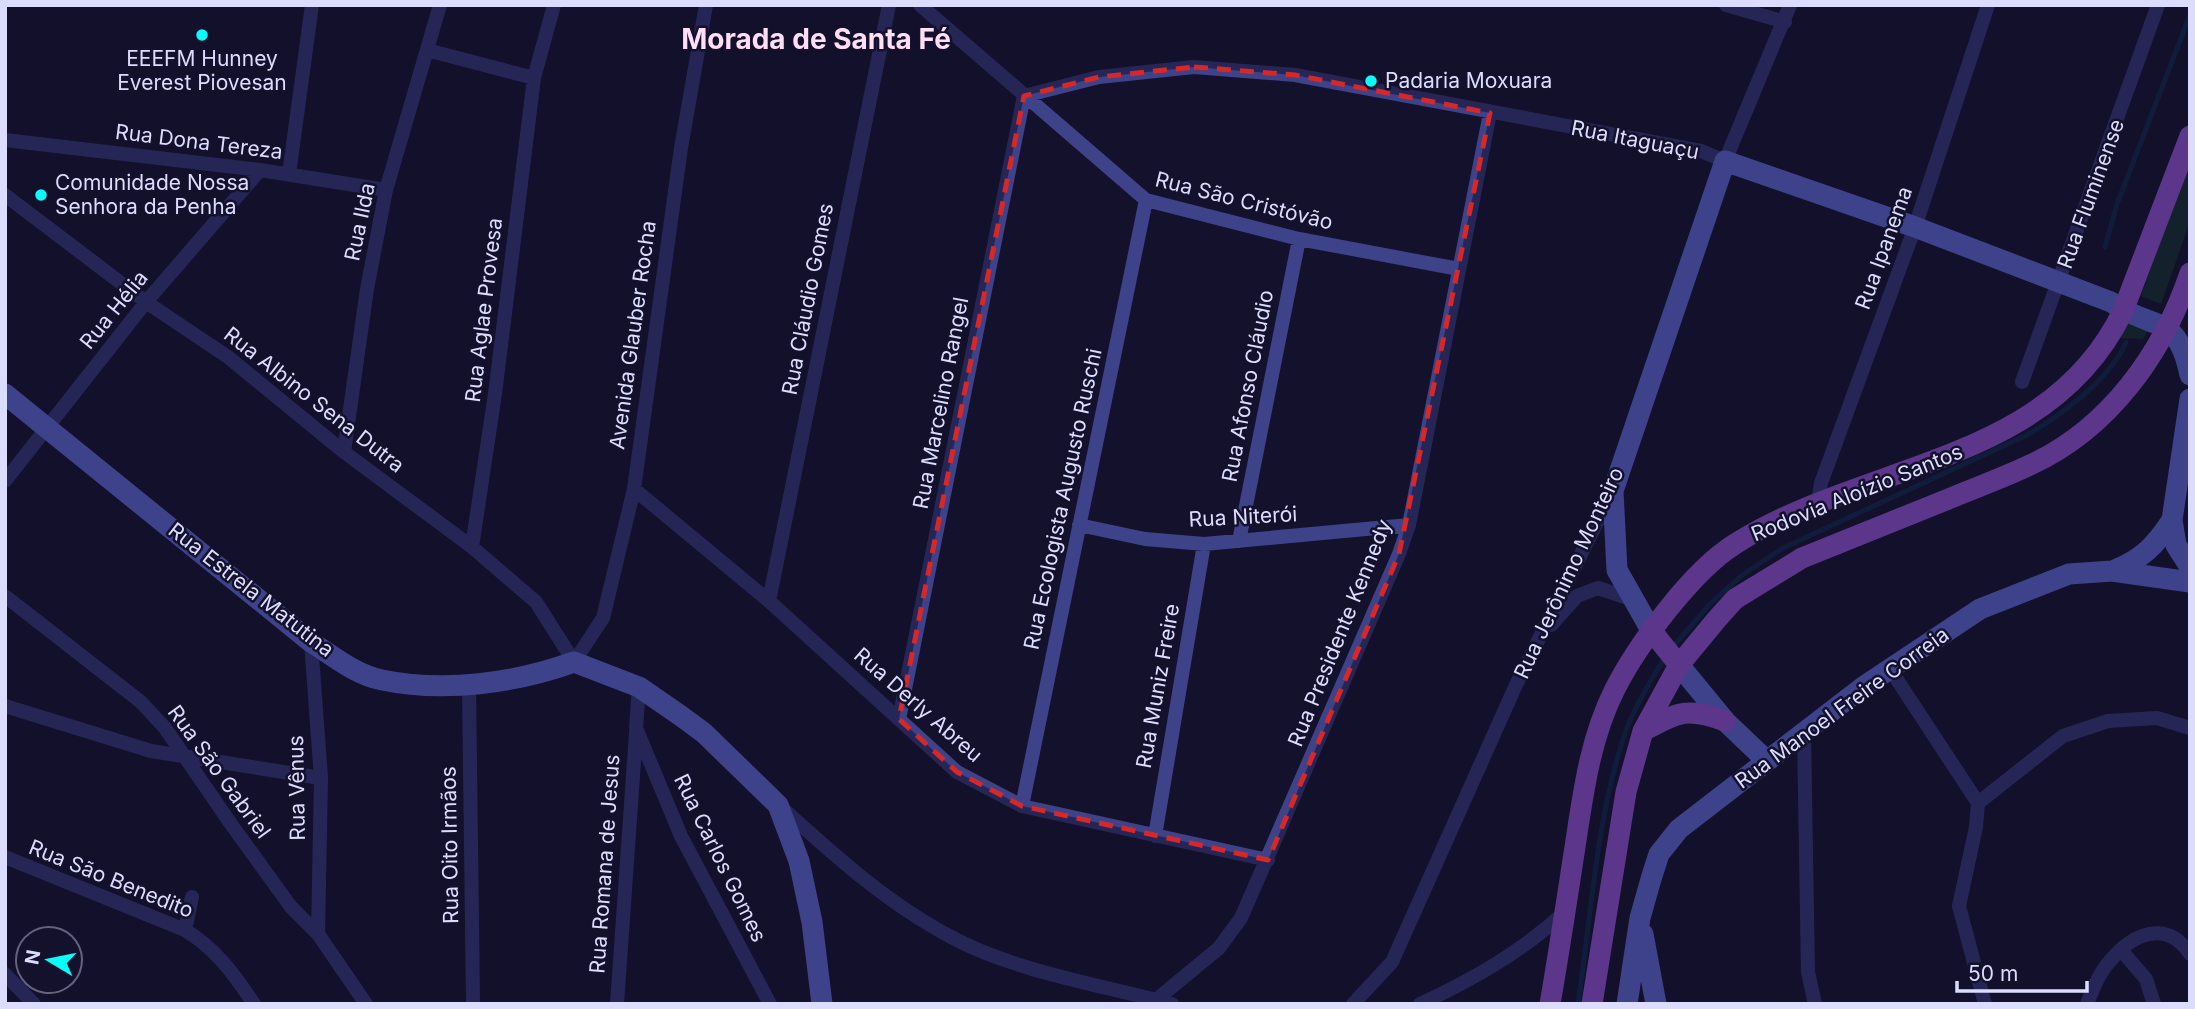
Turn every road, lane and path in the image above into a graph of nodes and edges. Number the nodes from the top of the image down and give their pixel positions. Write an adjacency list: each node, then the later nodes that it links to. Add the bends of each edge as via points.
1 (312, 5): 20 (street)
2 (440, 5): 12 (street, Rua Ilda)
3 (554, 5): 13 (street, Rua Aglae Provesa)
4 (706, 5): 39 (street, Avenida Glauber Rocha, via 681,148)
5 (889, 5): 53 (street, Rua Cláudio Gomes)
6 (919, 5): 14 (street, Rua São Cristóvão)
7 (1726, 5): 11 (street)
8 (1790, 5): 11 (street, Rua Jerônimo Monteiro)
9 (1989, 5): 24 (street, Rua Ipanema)
10 (2158, 5): 28 (street, Rua Fluminense)
11 (1785, 22): 18 (street, Rua Jerônimo Monteiro)
12 (427, 50): 13 (street); 21 (street, Rua Ilda)
13 (534, 78): 47 (street, Rua Aglae Provesa)
14 (1024, 96): 15 (street, Rua Itaguaçu, via 1099,77 1194,66 1295,75); 23 (street, Rua São Cristóvão); 63 (street, Rua Marcelino Rangel)
15 (1490, 113): 18 (street, Rua Itaguaçu, via 1701,151); 26 (street, Rua Presidente Kennedy)
16 (2190, 136): 30 (main road, Rodovia Aloízio Santos)
17 (5, 140): 19 (street, Rua Dona Tereza)
18 (1725, 161): 24 (street, Rua Itaguaçu); 40 (street, Rua Jerônimo Monteiro)
19 (260, 170): 20 (street, Rua Dona Tereza); 29 (street, Rua Hélia)
20 (289, 174): 21 (street, Rua Dona Tereza)
21 (386, 190): 37 (street, Rua Ilda)
22 (5, 195): 29 (street, Rua Albino Sena Dutra)
23 (1146, 200): 25 (street, Rua São Cristóvão); 43 (street, Rua Ecologista Augusto Ruschi)
24 (1915, 227): 28 (street, Rua Itaguaçu); 41 (street, Rua Ipanema, via 1821,484)
25 (1298, 239): 26 (street, Rua São Cristóvão); 45 (street, Rua Afonso Cláudio)
26 (1459, 269): 44 (street, Rua Presidente Kennedy)
27 (2190, 273): 31 (main road, Rodovia Aloízio Santos)
28 (2060, 284): 30 (street, Rua Itaguaçu, via 2111,302); 33 (street, Rua Fluminense)
29 (146, 302): 36 (street, Rua Hélia); 37 (street, Rua Albino Sena Dutra, via 228,358)
30 (2123, 311): 31 (street, Rua Itaguaçu); 41 (main road, Rodovia Aloízio Santos, via 2113,333 2082,374 2032,414 1990,439)
31 (2169, 328): 32 (street, via 2185,349); 57 (main road, Rodovia Aloízio Santos, via 2131,383 2087,429 2060,449 1802,558 1735,599)
32 (2190, 375)
33 (2022, 382)
34 (5, 394): 36 (street, Rua Estrela Matutina)
35 (2190, 399): 42 (street)
36 (49, 427): 38 (street, Rua Hélia); 56 (street, Rua Estrela Matutina)
37 (344, 452): 47 (street, Rua Albino Sena Dutra)
38 (5, 481)
39 (634, 489): 53 (street, Rua Derly Abreu); 58 (street, Avenida Glauber Rocha, via 603,618)
40 (1613, 491): 52 (street, via 1615,562); 55 (street, Rua Jerônimo Monteiro)
41 (1818, 504): 54 (main road, Rodovia Aloízio Santos, via 1733,544 1682,593)
42 (2172, 520): 48 (street, via 2176,545); 49 (street, via 2158,543 2137,561)
43 (1079, 525): 46 (street, Rua Niterói, via 1145,539); 74 (street, Rua Ecologista Augusto Ruschi)
44 (1409, 525): 45 (street, Rua Niterói); 77 (street, Rua Presidente Kennedy)
45 (1238, 541): 46 (street, Rua Niterói)
46 (1204, 544): 75 (street, Rua Muniz Freire)
47 (472, 547): 58 (street, Rua Albino Sena Dutra, via 536,602)
48 (2190, 567)
49 (2112, 571): 50 (street, Rua Manoel Freire Correia); 59 (street, Rua Manoel Freire Correia, via 2068,574 1980,608)
50 (2190, 582)
51 (5, 596): 69 (street, Rua São Gabriel, via 141,702)
52 (1631, 599): 54 (street); 55 (street, via 1598,587 1577,596)
53 (769, 601): 63 (street, Rua Derly Abreu)
54 (1654, 635): 57 (main road); 79 (main road, Rodovia Aloízio Santos, via 1615,690 1596,738)
55 (1538, 639): 95 (street, Rua Jerônimo Monteiro, via 1392,962)
56 (311, 642): 60 (street, Rua Estrela Matutina, via 349,667 381,680); 71 (street, Rua Vênus)
57 (1675, 661): 64 (street); 67 (main road, Rodovia Aloízio Santos)
58 (574, 662): 60 (street, Rua Estrela Matutina, via 539,674); 61 (street)
59 (1890, 669): 68 (street, Rua Manoel Freire Correia); 72 (street)
60 (469, 685): 90 (street, Rua Oito Irmãos)
61 (639, 687): 65 (street, Rua Carlos Gomes); 73 (street, via 704,733)
62 (5, 706): 69 (street, via 119,743)
63 (900, 719): 74 (street, Rua Derly Abreu, via 957,772)
64 (1725, 721): 67 (main road, via 1697,711 1671,716); 70 (street)
65 (636, 728): 91 (street, Rua Romana de Jesus); 92 (street, Rua Carlos Gomes, via 681,836)
66 (2190, 728): 72 (street, via 2157,718 2108,721 2063,736)
67 (1643, 731): 98 (main road, Rodovia Aloízio Santos, via 1626,792)
68 (1804, 733): 70 (street, Rua Manoel Freire Correia); 101 (street, via 1808,972)
69 (188, 759): 71 (street); 82 (street, Rua São Gabriel, via 291,907)
70 (1767, 761): 80 (street, Rua Manoel Freire Correia, via 1679,829 1659,854)
71 (321, 778): 82 (street, Rua Vênus)
72 (1978, 803): 102 (street, via 1959,906)
73 (779, 805): 86 (street, via 891,902 956,940 1013,962); 93 (street, via 799,861)
74 (1022, 806): 75 (street, Rua Derly Abreu)
75 (1154, 836): 77 (street, Rua Derly Abreu)
76 (5, 858): 81 (street, Rua São Benedito)
77 (1268, 860): 86 (street, Rua Presidente Kennedy, via 1241,918 1219,948)
78 (192, 897): 81 (street)
79 (1564, 912): 96 (street, via 1522,949); 97 (main road, Rodovia Aloízio Santos)
80 (1640, 918): 99 (street, Rua Manoel Freire Correia); 100 (street)
81 (185, 930): 88 (street, Rua São Benedito, via 231,970)
82 (318, 934): 89 (street, Rua São Gabriel)
83 (2121, 950): 84 (street, via 2136,939 2160,932 2182,941); 103 (street, via 2103,969); 104 (street, via 2146,979)
84 (2190, 954)
85 (5, 974): 87 (street)
86 (1156, 1000): 94 (street)
87 (34, 1004)
88 (254, 1004)
89 (366, 1004)
90 (473, 1004)
91 (617, 1004)
92 (770, 1004)
93 (822, 1004)
94 (1172, 1004)
95 (1353, 1004)
96 (1420, 1004)
97 (1550, 1004)
98 (1592, 1004)
99 (1627, 1004)
100 (1656, 1004)
101 (1815, 1004)
102 (1985, 1004)
103 (2087, 1004)
104 (2154, 1004)

